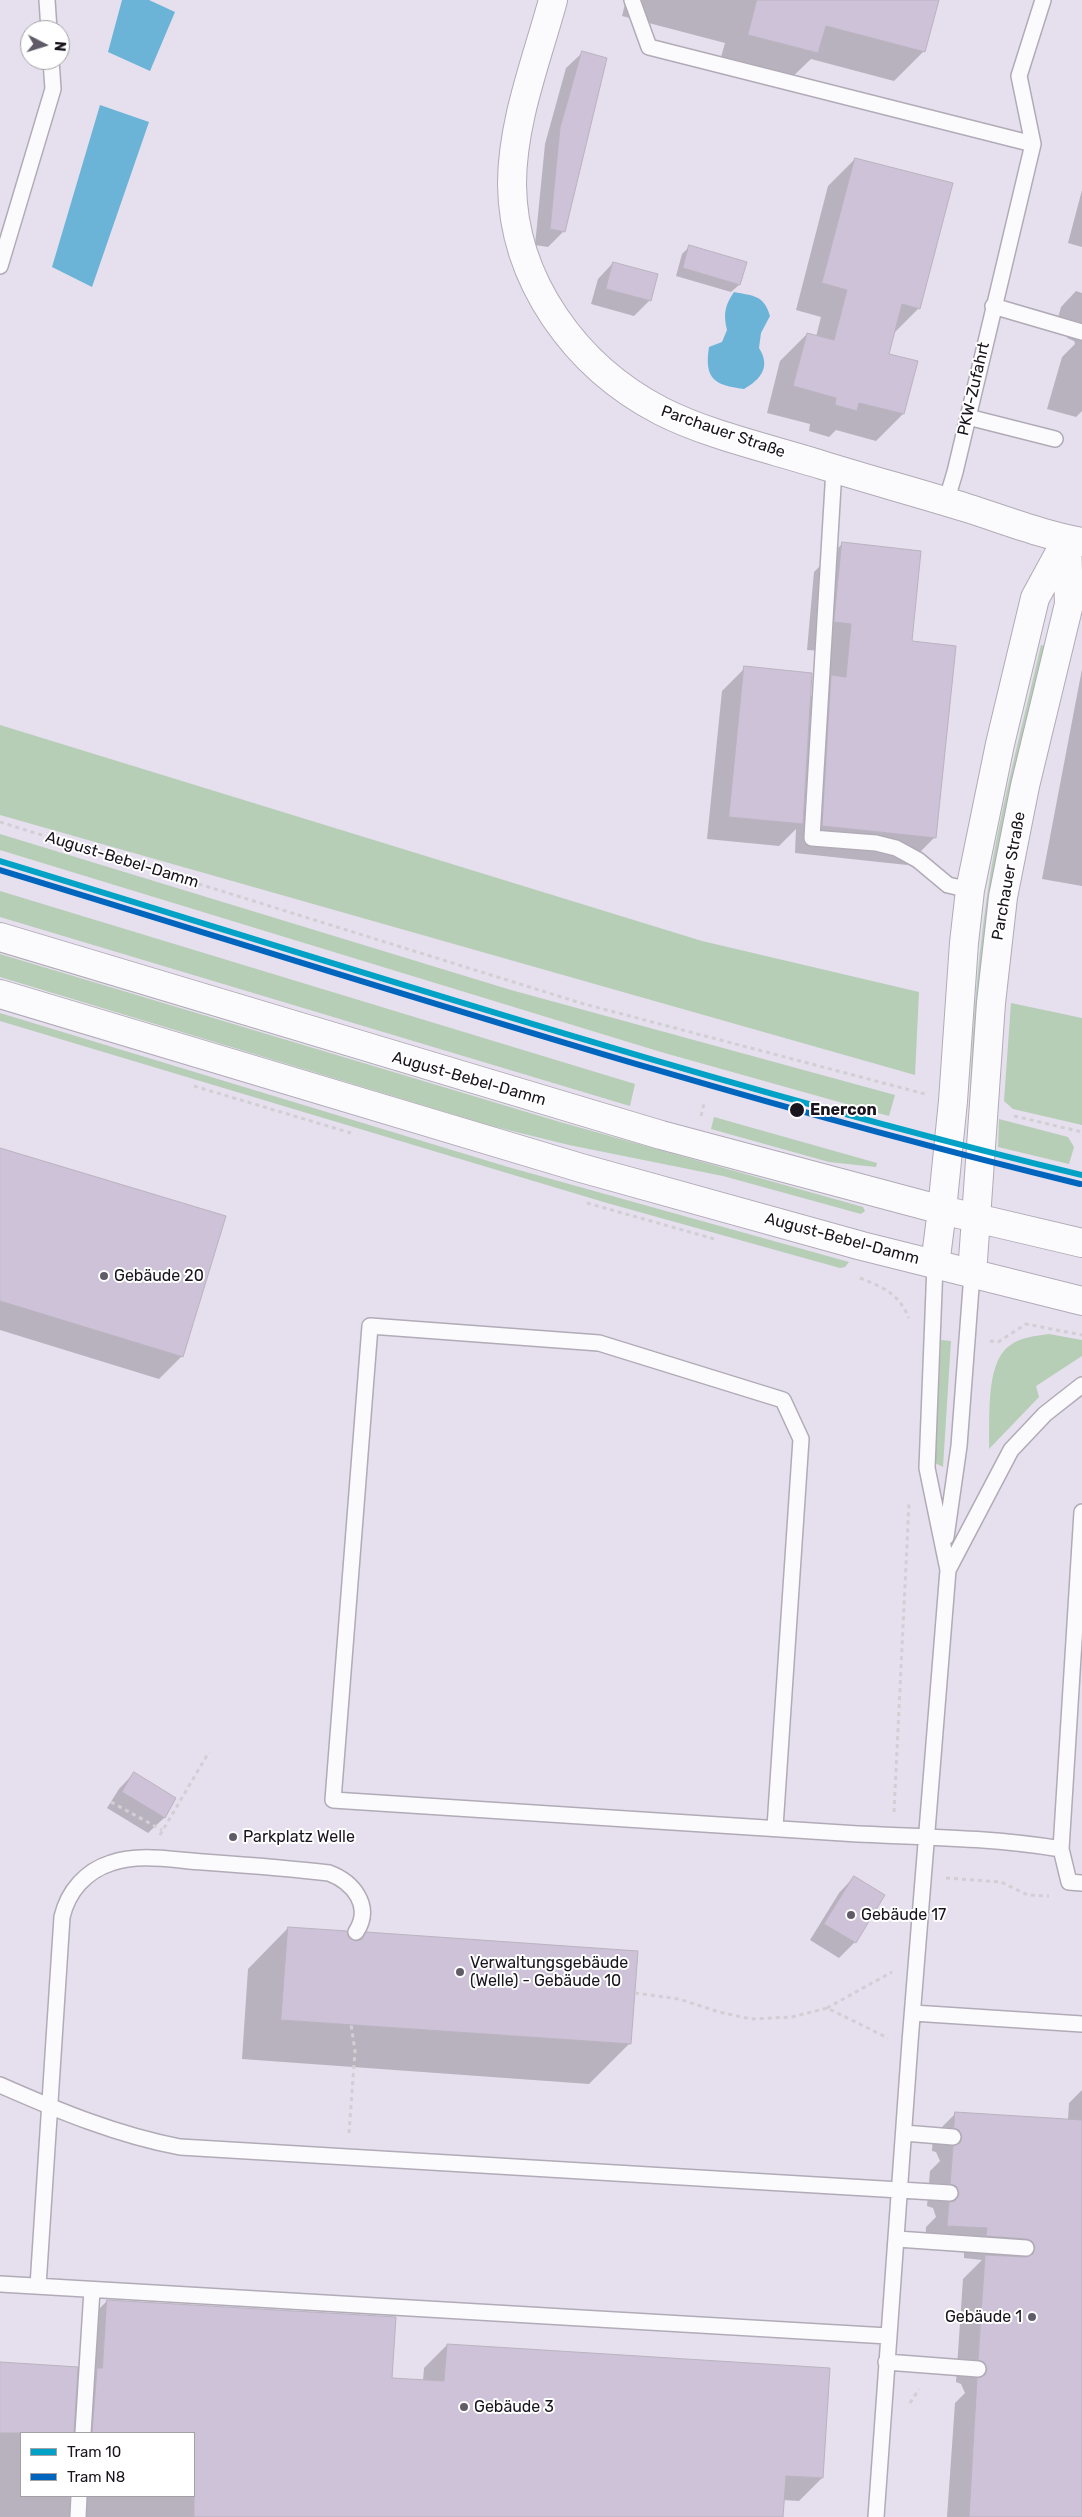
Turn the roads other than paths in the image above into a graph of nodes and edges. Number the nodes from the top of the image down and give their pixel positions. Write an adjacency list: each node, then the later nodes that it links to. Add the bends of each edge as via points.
1 (47, 0): 5 (lane)
2 (553, 0): 13 (main road, Parchauer Straße, via 523,108 512,183 522,251 549,312 591,360 621,386 662,412 726,436)
3 (632, 0): 7 (lane, via 649,46)
4 (1043, 0): 7 (lane, via 1019,76)
5 (48, 20)
6 (52, 70): 8 (lane, via 53,89)
7 (1033, 144): 9 (lane, PKW-Zufahrt)
8 (0, 266)
9 (993, 306): 10 (lane); 11 (lane, PKW-Zufahrt)
10 (1082, 332)
11 (968, 417): 12 (lane); 14 (lane, PKW-Zufahrt)
12 (1054, 439)
13 (834, 469): 14 (main road, Parchauer Straße); 16 (lane, via 812,838 896,848 918,860 948,885)
14 (946, 502): 15 (main road, Parchauer Straße)
15 (1074, 541): 16 (main road, Parchauer Straße, via 1035,598); 20 (main road, Parchauer Straße, via 1069,604 1025,786 1003,897 991,1002)
16 (970, 890): 19 (main road, Parchauer Straße)
17 (0, 937): 19 (main road, August-Bebel-Damm, via 661,1135)
18 (0, 994): 22 (main road, August-Bebel-Damm, via 581,1168)
19 (942, 1210): 20 (main road, August-Bebel-Damm); 22 (main road, August-Bebel-Damm)
20 (976, 1218): 21 (main road, August-Bebel-Damm); 23 (main road)
21 (1082, 1243)
22 (936, 1265): 23 (main road, August-Bebel-Damm); 27 (lane, via 927,1468)
23 (972, 1274): 24 (main road, August-Bebel-Damm); 27 (lane, via 959,1446)
24 (1082, 1301)
25 (1082, 1385): 28 (lane, via 1051,1409 1011,1450)
26 (1082, 1512): 31 (lane)
27 (944, 1548): 28 (lane)
28 (948, 1570): 30 (lane)
29 (775, 1827): 29 (lane, via 801,1439 783,1400 599,1343 370,1326 333,1800); 30 (lane)
30 (927, 1836): 31 (lane); 34 (lane)
31 (1061, 1848): 32 (lane, via 1069,1882)
32 (1082, 1883)
33 (356, 1932): 37 (lane, via 361,1920 358,1896 350,1884 329,1873 158,1859 123,1860 105,1865 77,1885 66,1902 61,1925)
34 (913, 2013): 35 (lane); 38 (lane)
35 (1082, 2024)
36 (0, 2085): 37 (lane)
37 (50, 2107): 40 (lane, via 110,2129 180,2147); 45 (lane)
38 (904, 2134): 39 (lane); 40 (lane)
39 (953, 2137)
40 (900, 2190): 41 (lane); 42 (lane)
41 (950, 2193)
42 (897, 2239): 43 (lane); 47 (lane)
43 (1026, 2248)
44 (0, 2284): 45 (lane)
45 (38, 2286): 46 (lane)
46 (92, 2290): 47 (lane); 50 (lane)
47 (888, 2336): 48 (lane)
48 (886, 2362): 49 (lane); 53 (lane)
49 (978, 2369)
50 (83, 2432)
51 (79, 2497): 52 (lane)
52 (78, 2517)
53 (876, 2517)

